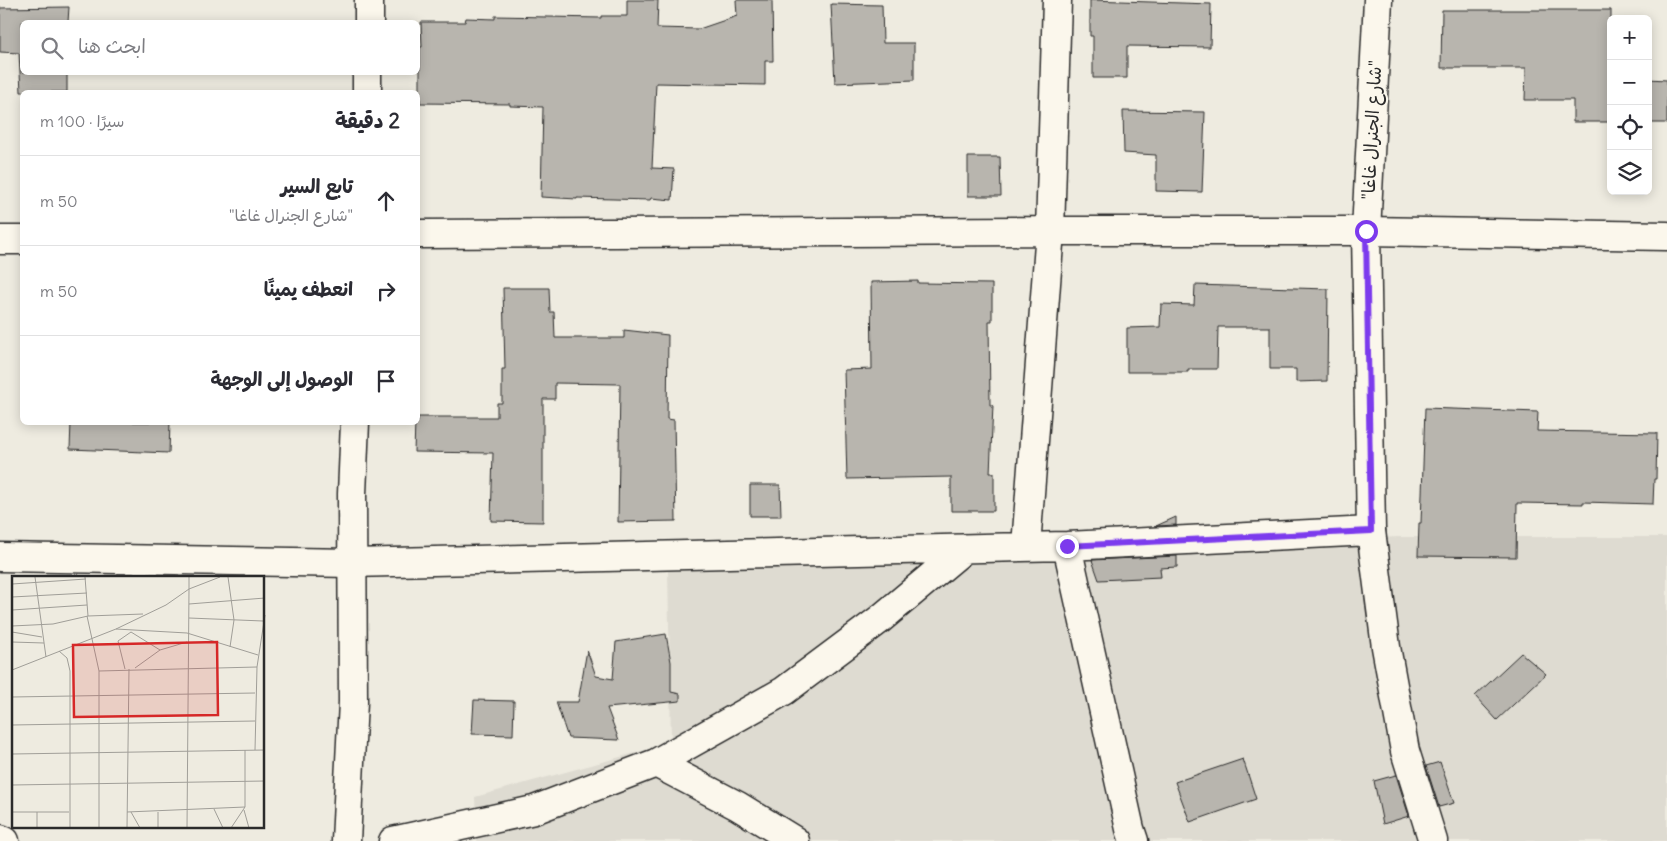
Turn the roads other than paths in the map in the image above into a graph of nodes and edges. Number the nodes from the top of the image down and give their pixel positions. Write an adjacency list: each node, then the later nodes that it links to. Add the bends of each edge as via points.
1 (369, 0): 4 (street)
2 (1058, 0): 7 (street)
3 (1378, 0): 8 (street, "شارع الجنرال غاغا")
4 (369, 20)
5 (367, 75): 6 (street)
6 (367, 90)
7 (1050, 231): 8 (street); 9 (street); 15 (street)
8 (1366, 231): 10 (street); 14 (street, "شارع الجنرال غاغا")
9 (420, 234)
10 (1667, 236)
11 (0, 240): 12 (street)
12 (20, 240)
13 (355, 425): 19 (street)
14 (1371, 531): 16 (street); 27 (street, "شارع الجنرال غاغا", via 1386,647 1405,751)
15 (1026, 546): 16 (street); 17 (street)
16 (1067, 546): 26 (street)
17 (964, 549): 19 (street); 20 (street, via 879,620 784,691)
18 (0, 557): 19 (street)
19 (352, 563): 23 (street, via 353,702)
20 (656, 763): 24 (street, via 534,810); 25 (street, via 738,806)
21 (0, 839): 22 (street)
22 (5, 841)
23 (346, 841)
24 (393, 841)
25 (795, 841)
26 (1134, 841)
27 (1433, 841)

